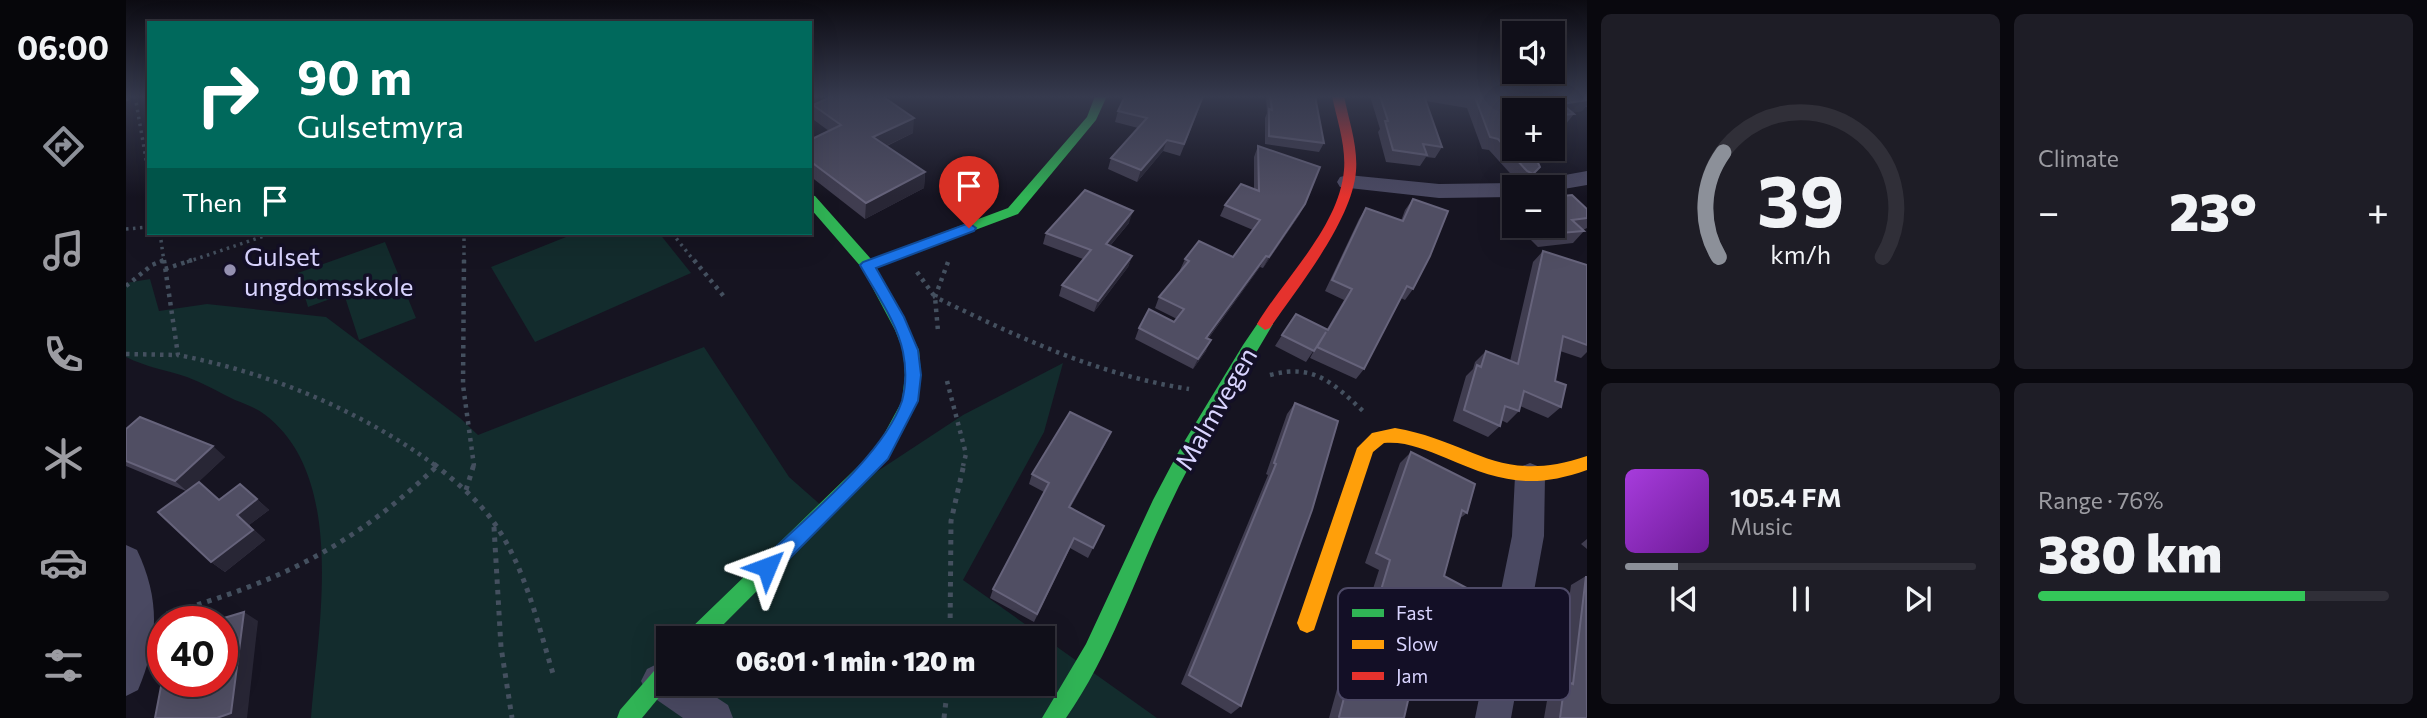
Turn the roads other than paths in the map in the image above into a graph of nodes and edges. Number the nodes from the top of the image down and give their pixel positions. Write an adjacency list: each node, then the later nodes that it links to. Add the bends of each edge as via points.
1 (1081, 130): 8 (street, via 1013,211)
2 (1344, 130): 4 (street, Malmvegen)
3 (1587, 178): 5 (street)
4 (1348, 182): 6 (street, via 1439,191); 21 (street, Malmvegen, via 1326,232 1223,387 1148,530 1094,651)
5 (1565, 182)
6 (1502, 190)
7 (812, 201): 8 (street)
8 (868, 265): 14 (street, via 911,350 910,401 900,425 856,483)
9 (1587, 463): 10 (street)
10 (1530, 476): 12 (street, via 1528,536); 13 (street, via 1464,461 1407,437 1374,439 1366,448)
11 (126, 560): 15 (street, via 139,598 140,622)
12 (1518, 588)
13 (1307, 623)
14 (708, 626)
15 (126, 678)
16 (656, 685): 19 (street)
17 (689, 696): 20 (street)
18 (1496, 700): 22 (street)
19 (628, 718)
20 (715, 718)
21 (1054, 718)
22 (1493, 718)

